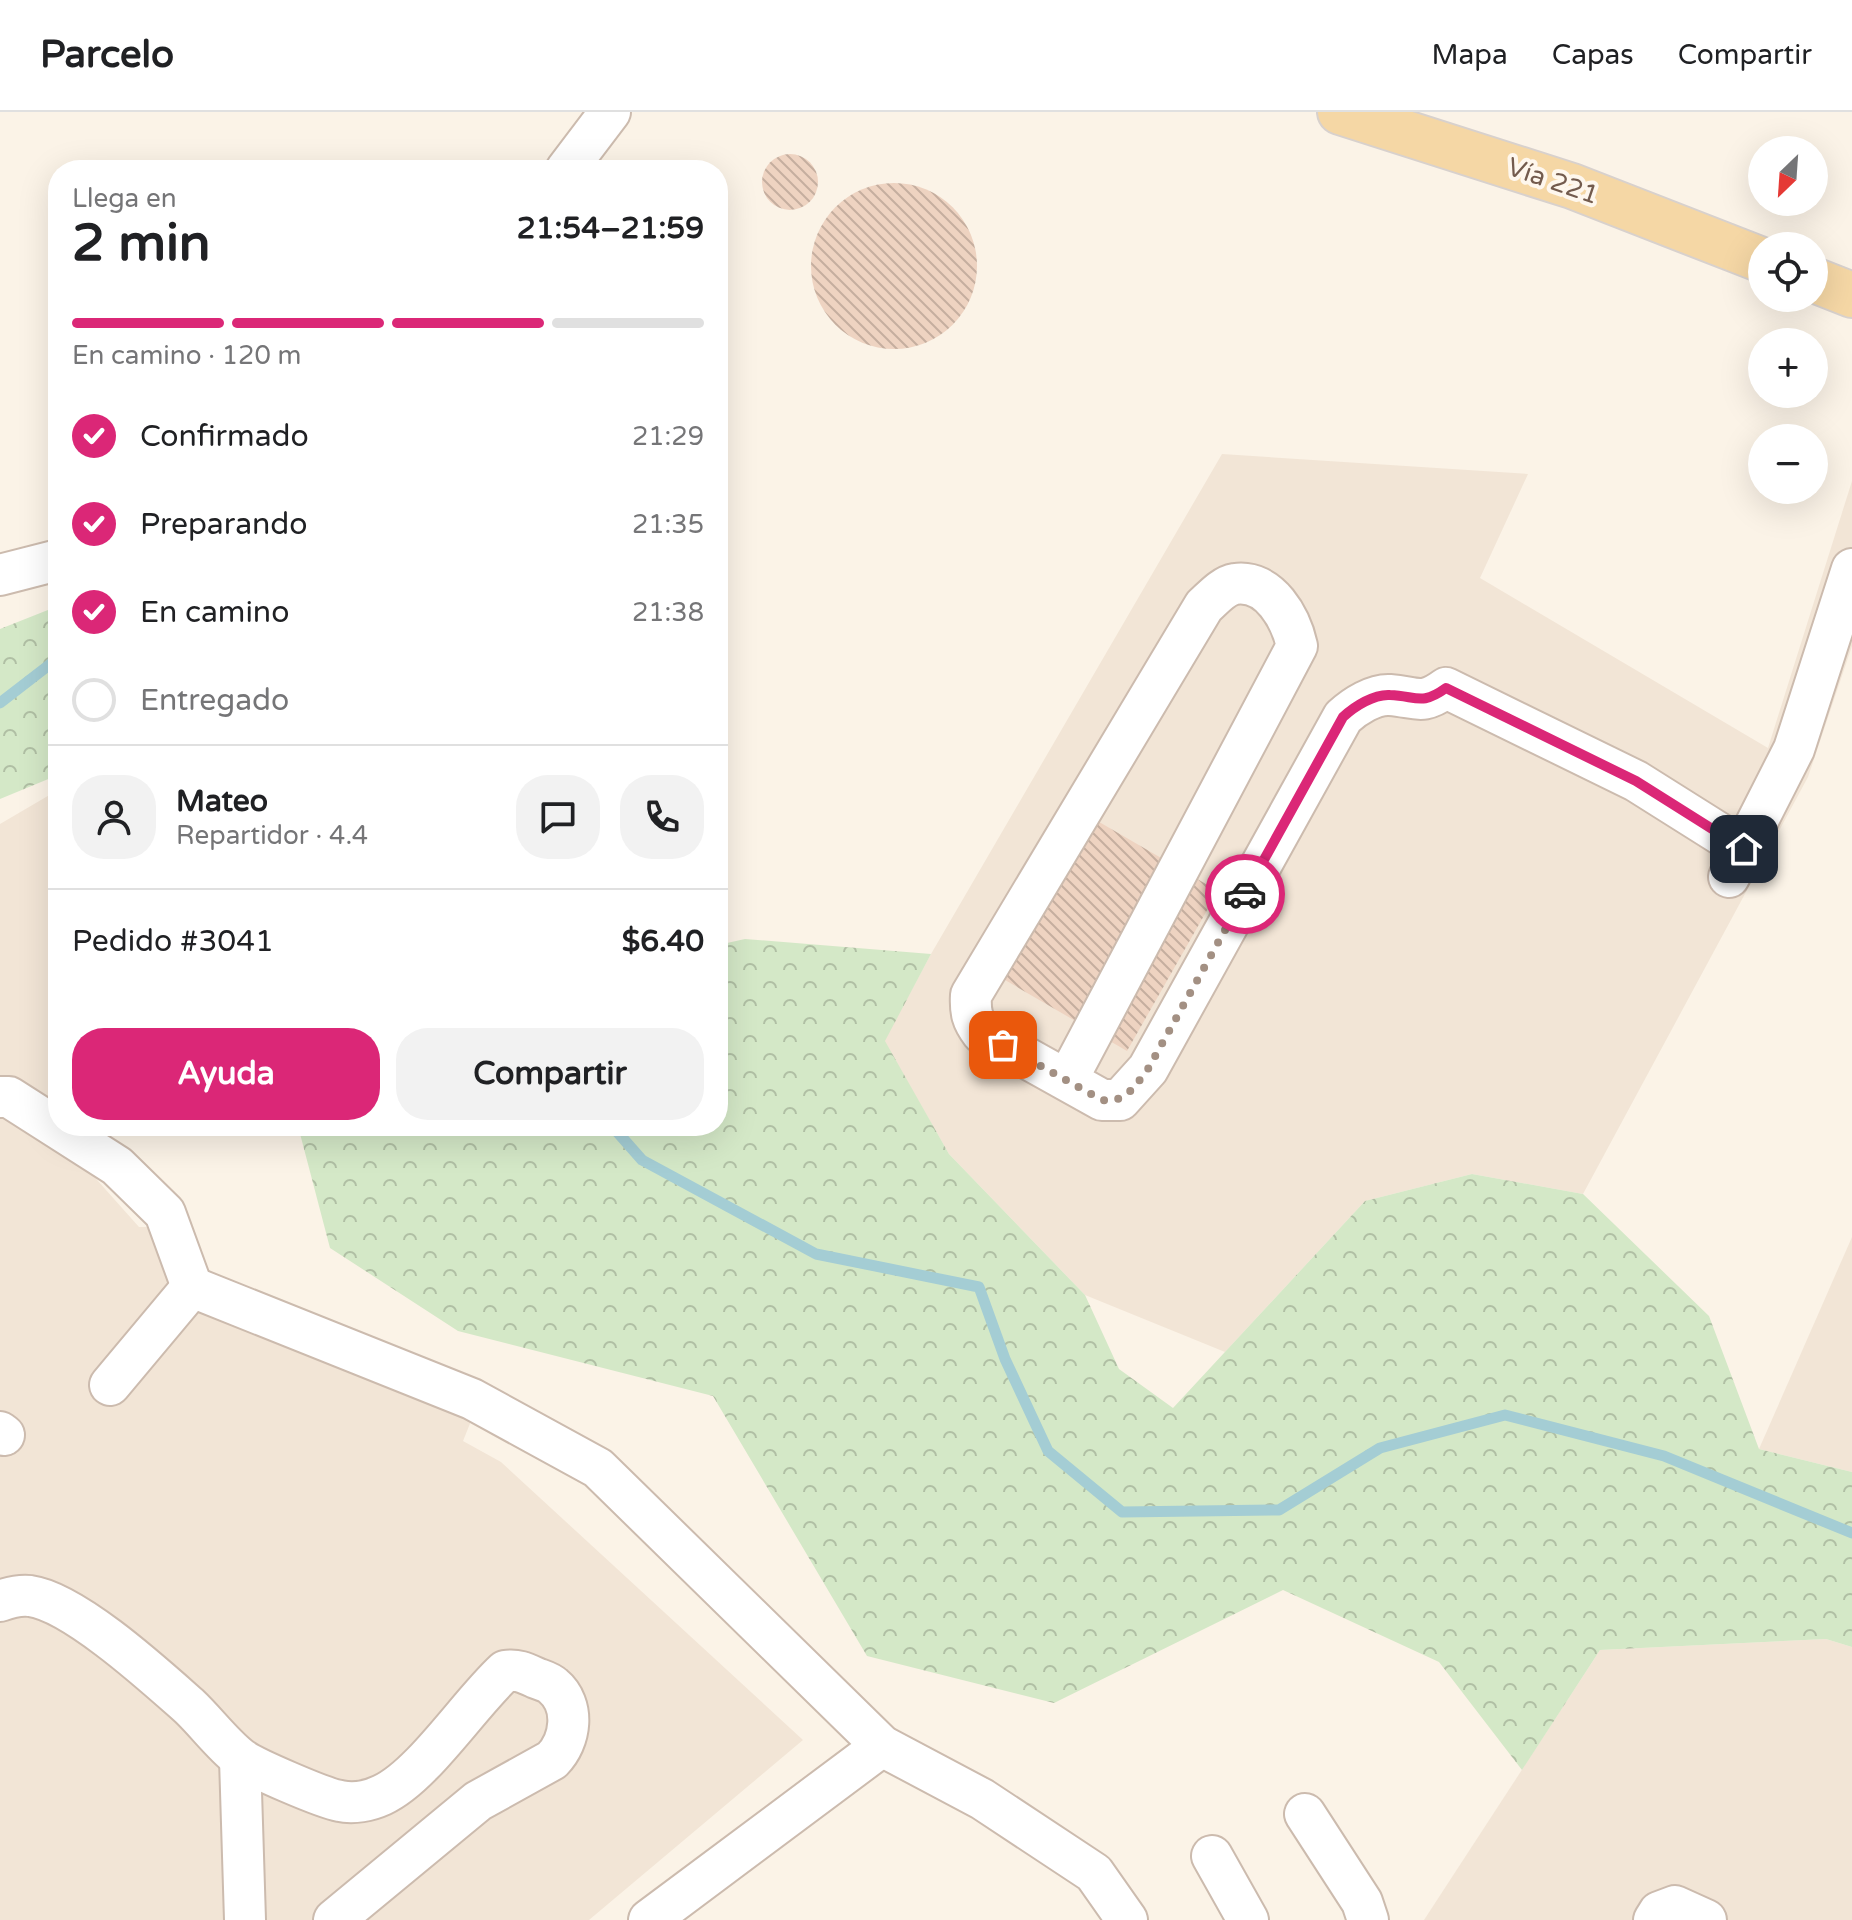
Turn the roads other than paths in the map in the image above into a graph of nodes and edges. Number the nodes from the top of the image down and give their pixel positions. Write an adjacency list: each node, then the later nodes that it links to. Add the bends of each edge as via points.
1 (610, 112): 3 (street)
2 (1340, 112): 4 (main road, Vía 221, via 1572,186)
3 (574, 160)
4 (1748, 255)
5 (1828, 286): 6 (main road)
6 (1852, 295)
7 (48, 563): 9 (street)
8 (1852, 569): 10 (street, via 1794,749 1737,863 1636,781 1446,688 1420,701 1381,696 1343,717 1148,1069 1128,1094 1120,1100 1102,1100)
9 (0, 575)
10 (1067, 1080): 10 (street, via 1297,646 1285,612 1254,587 1236,584 1204,606 971,995 972,1021 982,1033)
11 (0, 1097): 12 (street, via 9,1097)
12 (48, 1122)
13 (70, 1136): 14 (street, via 117,1166 165,1213)
14 (192, 1287): 15 (street); 17 (street, via 472,1399 598,1468)
15 (110, 1385)
16 (0, 1601): 18 (street, via 29,1596 91,1624 189,1706)
17 (882, 1746): 21 (street); 24 (street, via 982,1799 1094,1873)
18 (240, 1759): 22 (street); 23 (street, via 323,1796 358,1802 402,1783 505,1671 522,1671 554,1686 570,1724 561,1751 478,1801)
19 (1305, 1814): 26 (street, via 1362,1902)
20 (1212, 1856): 25 (street)
21 (674, 1912)
22 (245, 1920)
23 (334, 1920)
24 (1127, 1920)
25 (1248, 1920)
26 (1368, 1920)
27 (1654, 1920): 28 (street, via 1675,1906)
28 (1706, 1920)

